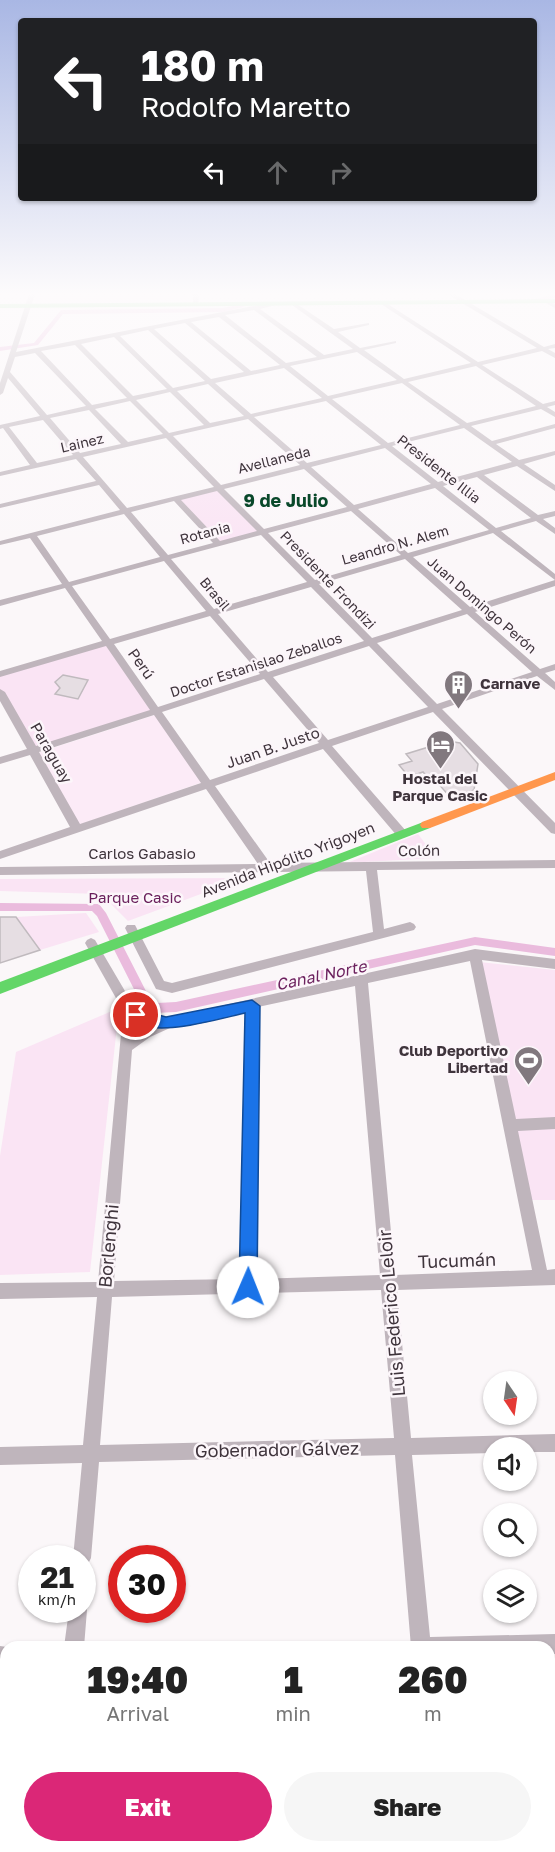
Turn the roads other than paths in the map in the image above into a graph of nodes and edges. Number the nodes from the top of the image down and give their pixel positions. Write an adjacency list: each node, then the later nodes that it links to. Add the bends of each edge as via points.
1 (14, 380): 17 (street, Brasil)
2 (65, 380): 15 (street)
3 (114, 380): 11 (street, Presidente Frondizi)
4 (162, 380): 10 (street)
5 (217, 380): 9 (street)
6 (303, 380): 12 (street, Presidente Illia)
7 (502, 380): 14 (street)
8 (403, 381): 12 (street, Lainez); 20 (street)
9 (210, 382): 10 (street); 18 (street, Juan Domingo Perón)
10 (172, 390): 11 (street); 19 (street)
11 (132, 399): 15 (street); 23 (street, Presidente Frondizi)
12 (327, 399): 18 (street, Lainez); 26 (street, Presidente Illia)
13 (555, 403): 14 (street, Avellaneda)
14 (542, 406): 16 (street); 20 (street, Avellaneda)
15 (91, 408): 17 (street); 25 (street)
16 (555, 415)
17 (47, 417): 22 (street); 28 (street, Brasil)
18 (249, 417): 19 (street, Lainez); 31 (street, Juan Domingo Perón)
19 (209, 426): 23 (street, Lainez)
20 (466, 426): 24 (street); 26 (street, Avellaneda)
21 (555, 426): 24 (street)
22 (2, 427): 30 (street)
23 (167, 435): 25 (street, Lainez); 36 (street, Presidente Frondizi)
24 (490, 443): 29 (street)
25 (126, 445): 28 (street, Lainez)
26 (387, 446): 31 (street, Avellaneda); 35 (street, Presidente Illia)
27 (555, 453): 29 (street, Rotania)
28 (79, 456): 30 (street, Lainez); 34 (street, Brasil)
29 (518, 463): 33 (street, Rotania); 37 (street)
30 (36, 466): 32 (street, Lainez)
31 (305, 466): 36 (street, Avellaneda); 40 (street, Juan Domingo Perón)
32 (0, 474)
33 (478, 474): 35 (street, Rotania); 43 (street)
34 (102, 482): 39 (street); 41 (street, Brasil)
35 (437, 485): 40 (street, Rotania); 44 (street, Presidente Illia)
36 (219, 488): 38 (street, Avellaneda); 46 (street, Presidente Frondizi)
37 (555, 489)
38 (176, 499): 41 (street, Avellaneda); 49 (street)
39 (0, 506)
40 (352, 508): 46 (street, Rotania); 50 (street, Juan Domingo Perón)
41 (126, 511): 47 (street, Avellaneda); 51 (street, Brasil)
42 (555, 513): 43 (street, Leandro N. Alem)
43 (537, 518): 44 (street, Leandro N. Alem); 45 (street)
44 (495, 530): 50 (street, Leandro N. Alem); 52 (street, Presidente Illia)
45 (555, 531)
46 (262, 532): 49 (street, Rotania); 54 (street, Presidente Frondizi)
47 (32, 535): 48 (street, Avellaneda); 55 (street, Perú)
48 (0, 543)
49 (218, 544): 51 (street, Rotania)
50 (406, 556): 54 (street, Leandro N. Alem); 57 (street, Juan Domingo Perón)
51 (166, 558): 55 (street, Rotania); 58 (street, Brasil)
52 (555, 578)
53 (555, 582): 57 (street, Doctor Estanislao Zeballos)
54 (312, 583): 58 (street, Leandro N. Alem); 59 (street, Presidente Frondizi)
55 (67, 585): 56 (street, Rotania); 60 (street, Perú)
56 (0, 603)
57 (468, 610): 59 (street, Doctor Estanislao Zeballos); 62 (street, Juan Domingo Perón)
58 (213, 612): 60 (street, Leandro N. Alem); 64 (street, Brasil)
59 (370, 642): 64 (street, Doctor Estanislao Zeballos); 67 (street, Presidente Frondizi)
60 (108, 643): 63 (street, Leandro N. Alem); 68 (street, Perú)
61 (555, 666): 62 (street, Juan B. Justo)
62 (538, 672): 65 (street, Juan Domingo Perón); 67 (street, Juan B. Justo)
63 (0, 674)
64 (266, 676): 68 (street, Doctor Estanislao Zeballos); 69 (street, Brasil)
65 (555, 687)
66 (0, 692): 70 (street, Paraguay)
67 (434, 707): 69 (street, Juan B. Justo); 75 (street, Presidente Frondizi)
68 (156, 711): 70 (street, Doctor Estanislao Zeballos); 74 (street, Perú)
69 (326, 745): 74 (street, Juan B. Justo); 78 (street, Brasil)
70 (31, 751): 71 (street, Doctor Estanislao Zeballos); 76 (street, Paraguay)
71 (0, 761)
72 (555, 767): 75 (street, Avenida Hipólito Yrigoyen)
73 (555, 776): 75 (street, Avenida Hipólito Yrigoyen)
74 (208, 786): 76 (street, Juan B. Justo); 83 (street, Perú)
75 (512, 788): 77 (street, Presidente Frondizi); 78 (street, Avenida Hipólito Yrigoyen)
76 (77, 829): 79 (street, Juan B. Justo)
77 (555, 830)
78 (399, 831): 81 (street, Avenida Hipólito Yrigoyen); 84 (street, Avenida Hipólito Yrigoyen)
79 (0, 855)
80 (555, 864): 82 (street, Colón)
81 (314, 867): 82 (street, Colón); 84 (street, Colón); 87 (street, Avenida Hipólito Yrigoyen)
82 (371, 867): 88 (street)
83 (267, 868): 84 (street, Carlos Gabasio); 85 (street, Carlos Gabasio)
84 (284, 868): 87 (street, Avenida Hipólito Yrigoyen)
85 (0, 871)
86 (410, 927): 88 (street)
87 (129, 934): 88 (street, via 160,985 172,988); 89 (street, Avenida Hipólito Yrigoyen)
88 (379, 936)
89 (99, 945): 92 (street, Avenida Hipólito Yrigoyen); 94 (street, Avenida Hipólito Yrigoyen); 96 (street, Borlenghi)
90 (475, 954): 91 (street); 93 (street); 100 (street)
91 (555, 964)
92 (0, 978)
93 (362, 980): 95 (street); 102 (street, Luis Federico Leloir)
94 (0, 988)
95 (252, 1006): 97 (street); 103 (street)
96 (126, 1007): 97 (street, via 146,1020); 98 (street, Borlenghi)
97 (166, 1023): 98 (street)
98 (127, 1047): 105 (street, Borlenghi)
99 (555, 1123): 100 (street)
100 (509, 1125): 101 (street)
101 (548, 1277): 102 (street, Tucumán)
102 (389, 1282): 103 (street, Tucumán); 107 (street, Luis Federico Leloir)
103 (248, 1287): 105 (street, Tucumán)
104 (0, 1291): 105 (street, Tucumán)
105 (105, 1291): 108 (street, Borlenghi)
106 (555, 1443): 107 (street, Gobernador Gálvez)
107 (404, 1446): 108 (street, Gobernador Gálvez); 113 (street, Luis Federico Leloir)
108 (91, 1454): 109 (street, Gobernador Gálvez); 110 (street, Borlenghi)
109 (0, 1456)
110 (83, 1545)
111 (77, 1623): 112 (street)
112 (75, 1641)
113 (420, 1641)

